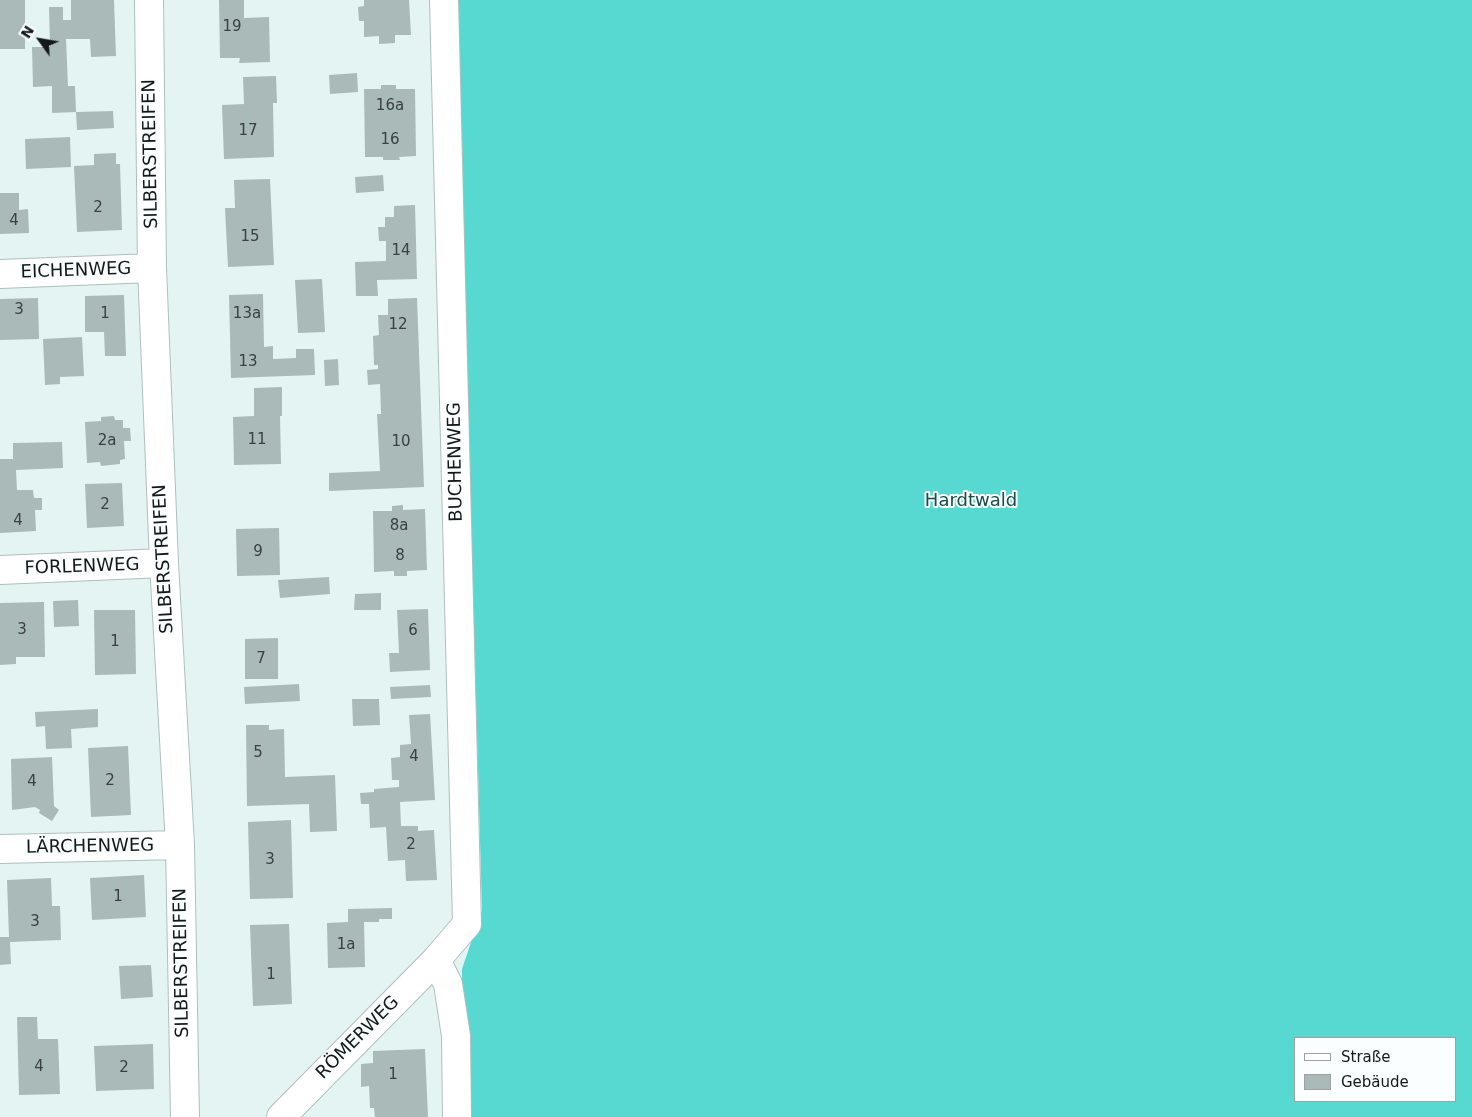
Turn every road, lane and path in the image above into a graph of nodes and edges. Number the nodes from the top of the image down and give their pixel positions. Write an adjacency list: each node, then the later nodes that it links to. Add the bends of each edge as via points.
1 (149, 0): 3 (street, SILBERSTREIFEN)
2 (444, 0): 9 (street, BUCHENWEG)
3 (152, 268): 4 (street, EICHENWEG); 5 (street, SILBERSTREIFEN)
4 (0, 274)
5 (164, 563): 6 (street, FORLENWEG); 7 (street, SILBERSTREIFEN)
6 (0, 570)
7 (180, 845): 8 (street, LÄRCHENWEG); 11 (street, SILBERSTREIFEN)
8 (0, 849)
9 (468, 924): 10 (street, RÖMERWEG)
10 (436, 960): 12 (street, RÖMERWEG); 13 (street, via 448,984 456,1036)
11 (185, 1117)
12 (281, 1117)
13 (457, 1117)

